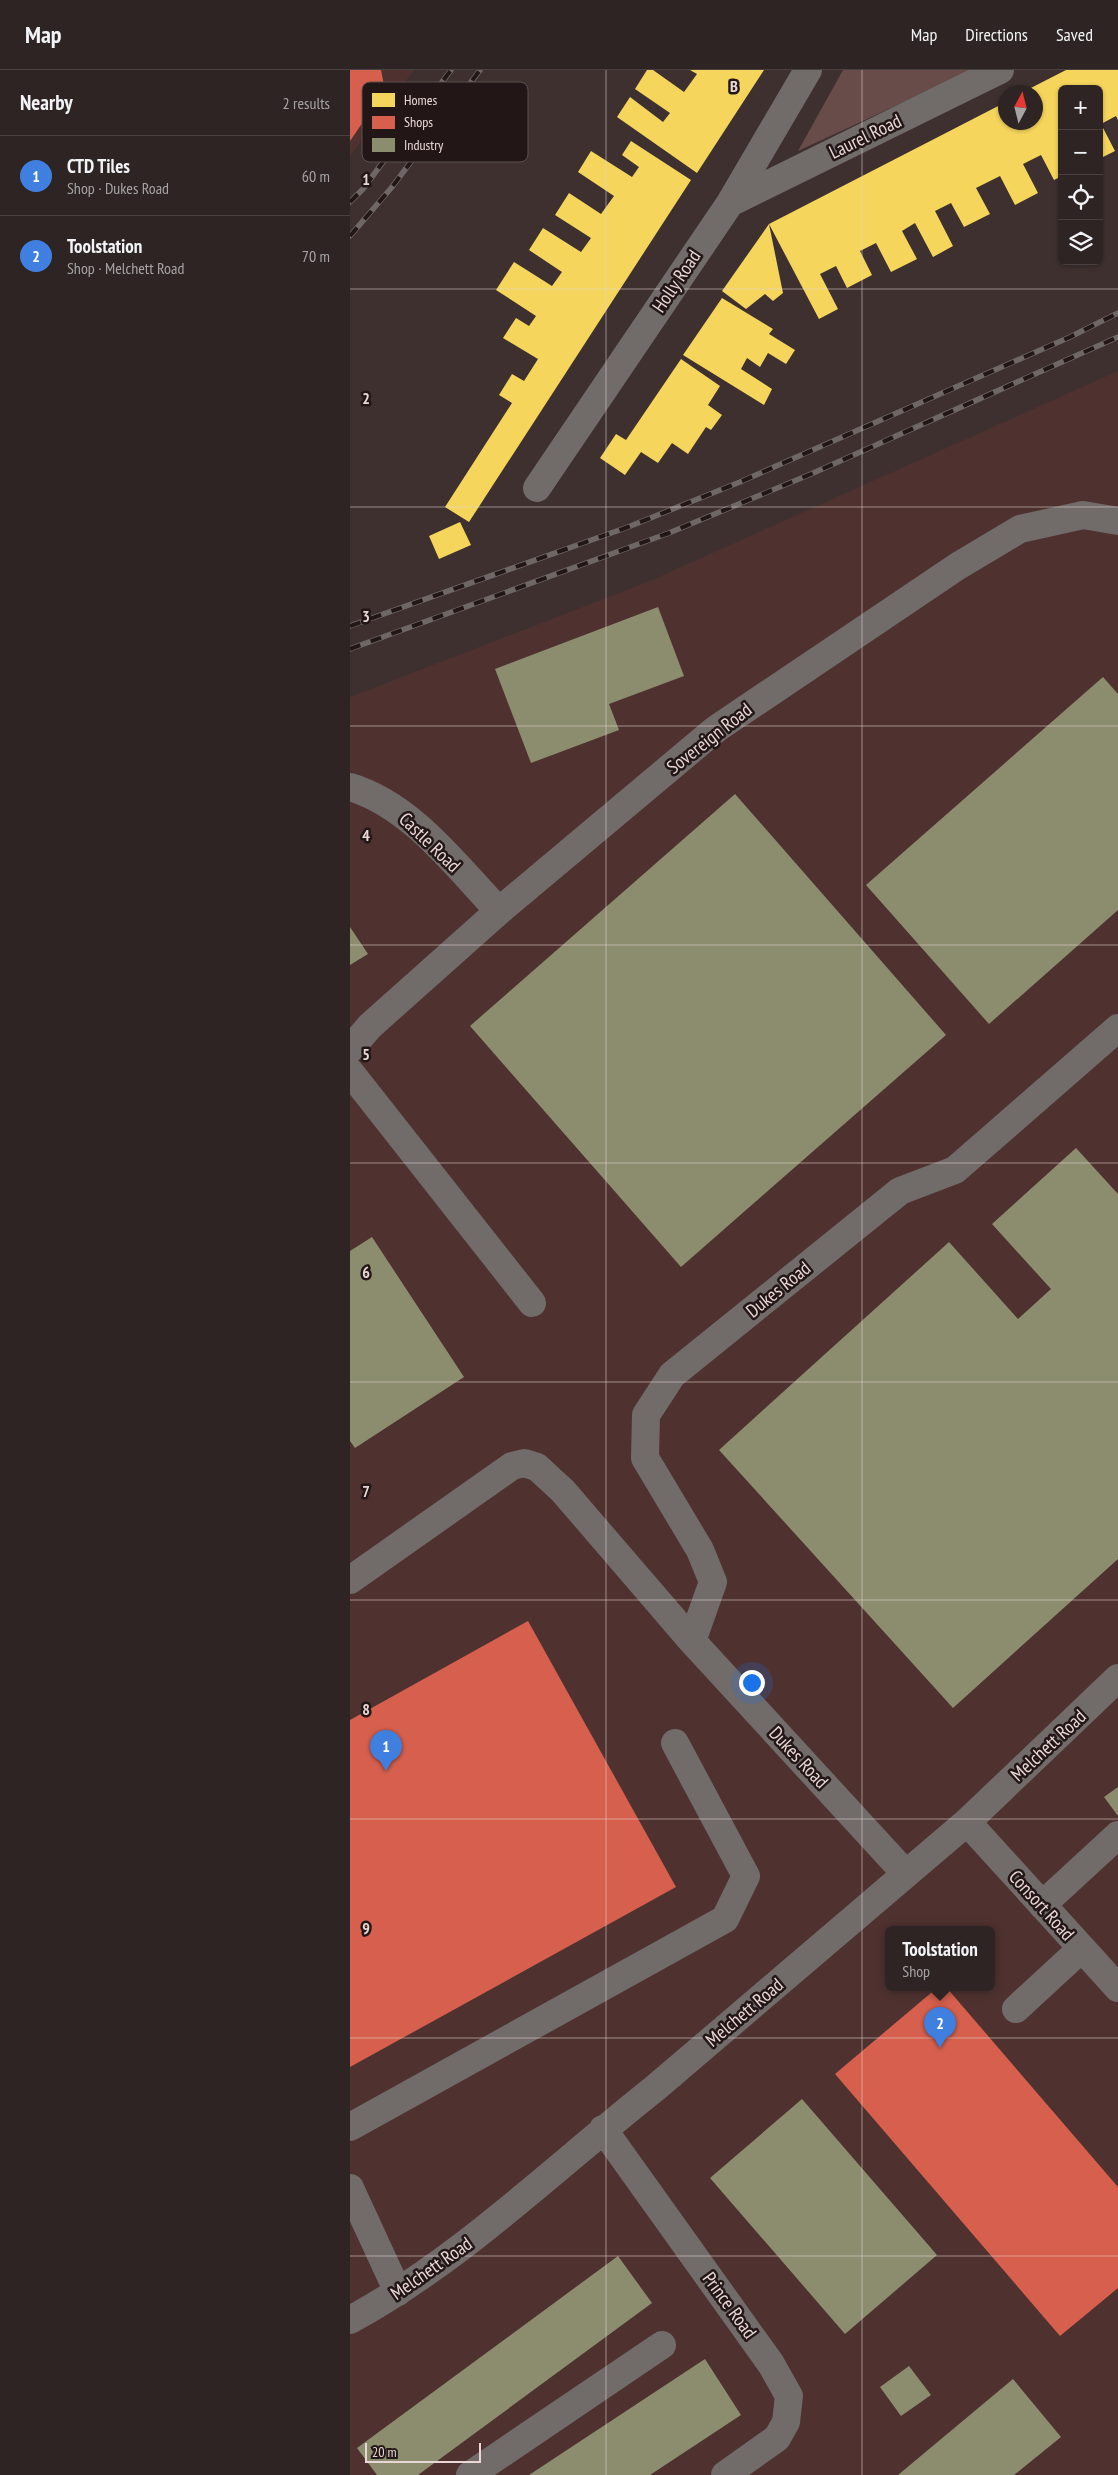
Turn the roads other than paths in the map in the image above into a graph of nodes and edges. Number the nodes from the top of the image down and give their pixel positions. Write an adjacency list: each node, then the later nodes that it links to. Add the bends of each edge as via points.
1 (808, 70): 3 (street, Holly Road)
2 (1000, 70): 3 (street, Laurel Road)
3 (730, 203): 4 (street, Holly Road)
4 (537, 488)
5 (1118, 521): 7 (street, Sovereign Road, via 1083,515 1020,529 958,566 716,728)
6 (350, 787): 7 (street, Castle Road, via 367,792 407,816)
7 (499, 911): 9 (street, Sovereign Road, via 370,1026)
8 (1118, 1028): 13 (street, Dukes Road, via 955,1170 900,1191 672,1375 646,1415 645,1458 700,1550 713,1582)
9 (350, 1049)
10 (350, 1072): 11 (street)
11 (532, 1303)
12 (350, 1580): 13 (street, Dukes Road, via 512,1466 524,1463 537,1467 563,1491)
13 (692, 1641): 18 (street, Dukes Road)
14 (1118, 1678): 16 (street, Melchett Road)
15 (675, 1743): 23 (street, via 746,1876 725,1919)
16 (967, 1822): 18 (street, Melchett Road); 19 (street, Consort Road)
17 (1118, 1836): 19 (street)
18 (906, 1874): 24 (street, Melchett Road)
19 (1042, 1905): 20 (street, Consort Road)
20 (1081, 1949): 21 (street, Consort Road); 22 (street)
21 (1118, 1988)
22 (1016, 2009)
23 (350, 2126)
24 (604, 2129): 26 (street, Melchett Road, via 474,2238); 30 (street, Prince Road, via 771,2364 789,2396 786,2422 777,2438)
25 (350, 2188): 26 (street)
26 (398, 2292): 27 (street, Melchett Road)
27 (350, 2320)
28 (662, 2345): 29 (street)
29 (470, 2475)
30 (725, 2475)

